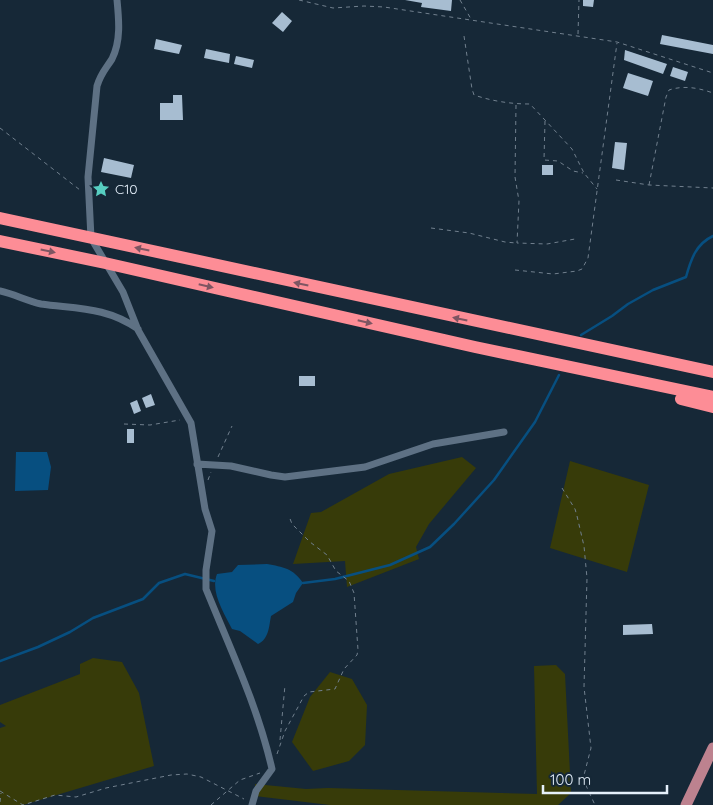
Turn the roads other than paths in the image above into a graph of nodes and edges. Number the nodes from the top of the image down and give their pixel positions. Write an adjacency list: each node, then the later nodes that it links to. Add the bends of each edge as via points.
1 (117, 0): 3 (street, via 118,45 100,74 88,162)
2 (0, 218): 3 (highway)
3 (92, 238): 5 (street); 7 (highway, one-way to 3)
4 (0, 241): 5 (highway, one-way to 5)
5 (105, 263): 8 (street, via 123,292); 9 (highway, one-way to 9)
6 (0, 291): 8 (street, via 39,303 90,308 124,319)
7 (483, 324): 10 (highway); 11 (highway)
8 (138, 330): 15 (street, via 191,423)
9 (475, 348): 12 (highway); 13 (highway)
10 (713, 364)
11 (713, 372)
12 (713, 397)
13 (713, 407)
14 (504, 432): 15 (street, via 432,444 365,467 284,476 231,466)
15 (197, 464): 17 (street, via 212,531 206,589 250,696 272,769 256,791)
16 (713, 748): 18 (main road)
17 (252, 804)
18 (686, 805)

